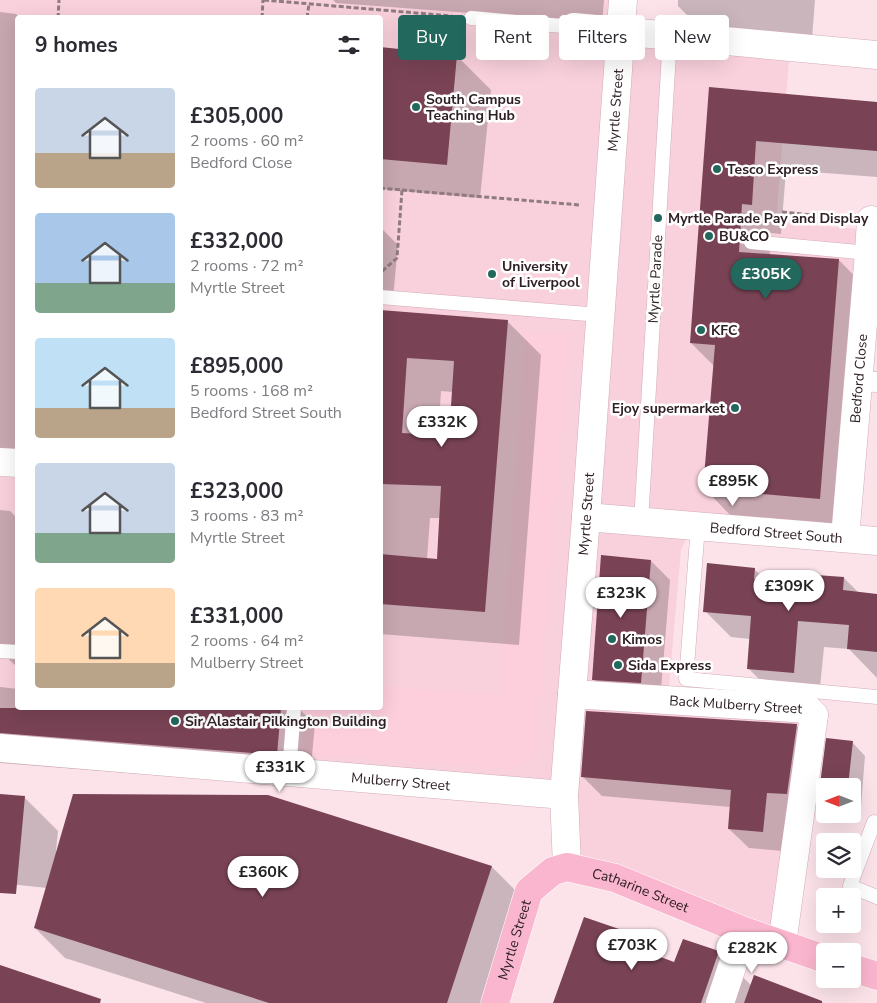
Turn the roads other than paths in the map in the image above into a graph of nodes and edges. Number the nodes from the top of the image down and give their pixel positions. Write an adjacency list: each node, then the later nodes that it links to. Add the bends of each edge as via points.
1 (623, 0): 2 (street, Myrtle Street)
2 (622, 15)
3 (471, 18): 4 (lane)
4 (559, 26)
5 (729, 41): 6 (street)
6 (877, 55)
7 (619, 60): 13 (street, Myrtle Street)
8 (669, 60): 18 (lane, Myrtle Parade)
9 (871, 220): 11 (street, Bedford Close)
10 (751, 242): 11 (lane)
11 (872, 260): 14 (street, Bedford Close)
12 (383, 297): 13 (lane)
13 (600, 315): 17 (street, Myrtle Street)
14 (868, 381): 20 (street, Bedford Close)
15 (0, 462): 16 (street)
16 (15, 463)
17 (586, 518): 18 (street, Bedford Street South); 24 (street, Myrtle Street)
18 (641, 522): 19 (street, Bedford Street South)
19 (698, 526): 20 (street, Bedford Street South); 25 (lane, via 686,679)
20 (844, 538): 21 (street, Bedford Street South)
21 (877, 541)
22 (0, 651): 23 (lane)
23 (15, 652)
24 (572, 694): 29 (street, Myrtle Street); 34 (street, Back Mulberry Street, via 808,709 814,715)
25 (877, 697)
26 (294, 710): 28 (lane)
27 (0, 748): 28 (street, Mulberry Street)
28 (289, 772): 29 (street, Mulberry Street)
29 (564, 795): 31 (street, Myrtle Street)
30 (874, 822): 32 (lane, via 850,886)
31 (567, 867): 33 (main road, Catharine Street, via 615,878); 38 (main road, Myrtle Street, via 553,871 530,891)
32 (877, 897)
33 (744, 931): 34 (main road, Catharine Street); 39 (street)
34 (782, 944): 35 (main road, Catharine Street)
35 (816, 955)
36 (861, 971): 37 (main road)
37 (877, 976)
38 (495, 1003)
39 (720, 1003)

